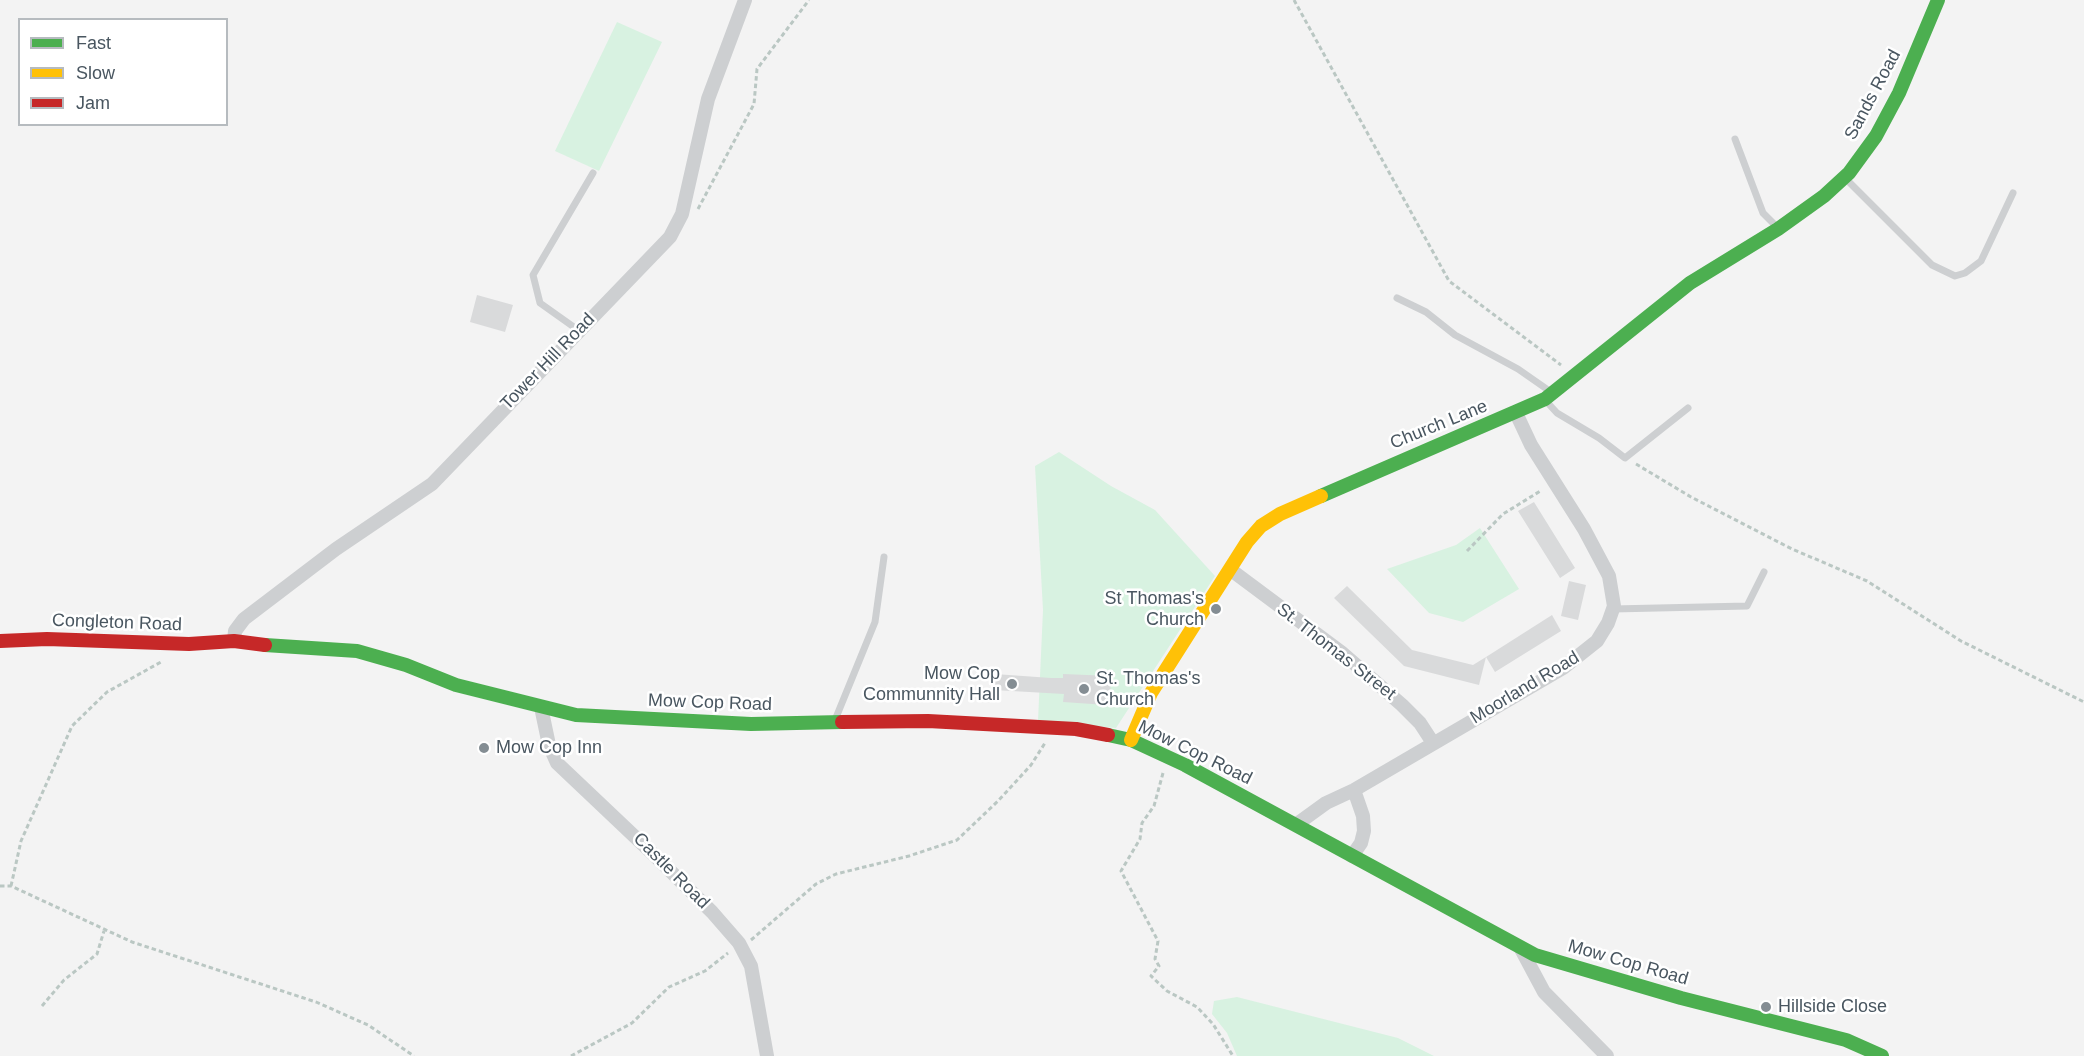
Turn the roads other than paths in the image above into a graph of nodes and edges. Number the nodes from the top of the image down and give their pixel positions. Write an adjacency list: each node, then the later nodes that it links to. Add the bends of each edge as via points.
1 (745, 0): 10 (street, Tower Hill Road, via 708,99 682,214 670,237)
2 (1938, 0): 5 (street, Sands Road, via 1899,93 1876,136)
3 (1735, 139): 8 (lane, via 1764,213)
4 (593, 173): 10 (lane, via 533,275 540,303)
5 (1844, 177): 6 (lane, via 1932,265 1955,276 1981,261); 7 (street, Sands Road)
6 (2013, 193)
7 (1824, 196): 8 (street, Church Lane)
8 (1778, 229): 11 (street, Church Lane, via 1690,283)
9 (1397, 298): 11 (lane, via 1518,369)
10 (578, 330): 19 (street, Tower Hill Road, via 432,484 336,549 244,619)
11 (1549, 396): 12 (lane, via 1557,413 1625,458); 13 (street, Church Lane)
12 (1688, 408)
13 (1516, 413): 15 (street, Church Lane, via 1280,514 1261,526 1247,542); 17 (street, via 1609,576 1614,592)
14 (884, 556): 21 (lane, via 874,622)
15 (1231, 570): 22 (street, Church Lane, via 1151,693); 23 (street, St. Thomas Street, via 1341,652 1420,723)
16 (1764, 572): 17 (lane, via 1747,606)
17 (1613, 609): 23 (street, Moorland Road, via 1597,641 1563,668)
18 (0, 641): 19 (street, Congleton Road)
19 (234, 641): 20 (street, Mow Cop Road, via 357,651 456,685)
20 (541, 707): 21 (street, Mow Cop Road, via 576,715 688,722); 28 (street, Castle Road, via 556,763 712,912 740,946 751,966)
21 (834, 723): 22 (street, Mow Cop Road, via 928,721 1051,727)
22 (1131, 740): 25 (street, Mow Cop Road)
23 (1432, 743): 24 (street, Moorland Road)
24 (1354, 790): 25 (street, Moorland Road, via 1326,803); 26 (street, via 1364,831)
25 (1297, 824): 26 (street, Mow Cop Road)
26 (1352, 856): 27 (street, Mow Cop Road)
27 (1520, 947): 29 (street, via 1544,992); 30 (street, Mow Cop Road, via 1681,998 1846,1040)
28 (767, 1056)
29 (1606, 1056)
30 (1882, 1056)

